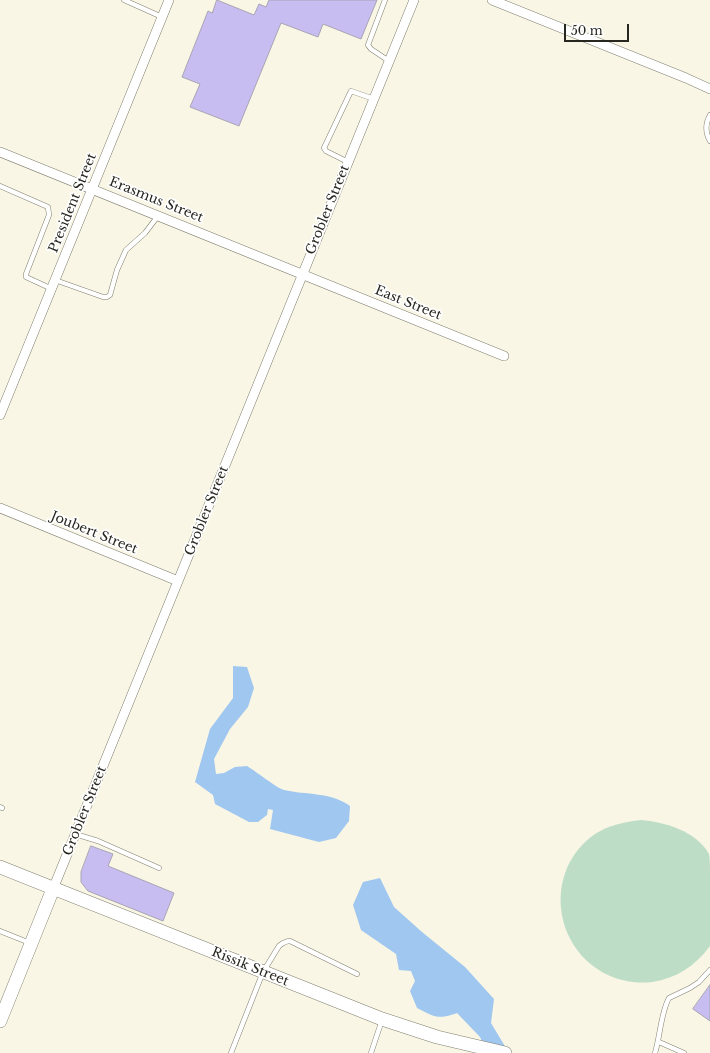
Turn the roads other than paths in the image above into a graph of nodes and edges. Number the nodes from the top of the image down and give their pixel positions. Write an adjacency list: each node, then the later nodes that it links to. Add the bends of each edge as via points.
1 (124, 0): 6 (lane)
2 (169, 0): 6 (street, President Street)
3 (385, 0): 7 (lane, via 368,45)
4 (414, 0): 7 (street, Grobler Street)
5 (492, 0): 8 (street)
6 (162, 17): 15 (street, President Street)
7 (389, 61): 9 (street, Grobler Street)
8 (710, 89)
9 (374, 99): 13 (street, Grobler Street); 13 (lane, via 351,91 324,148)
10 (710, 115): 11 (lane, via 706,121)
11 (710, 141)
12 (0, 152): 15 (street, Erasmus Street)
13 (348, 162): 17 (street, Grobler Street)
14 (0, 186): 18 (lane, via 48,207 49,215 26,277)
15 (93, 188): 16 (street, Erasmus Street); 18 (street, President Street)
16 (159, 215): 17 (street, Erasmus Street); 18 (lane, via 145,233 126,250 110,295 107,297)
17 (303, 274): 19 (street, East Street); 22 (street, Grobler Street)
18 (54, 284): 20 (street, President Street)
19 (504, 356)
20 (0, 415)
21 (0, 508): 22 (street, Joubert Street)
22 (178, 581): 23 (street, Grobler Street)
23 (75, 834): 25 (lane, via 98,841); 26 (street, Grobler Street)
24 (0, 867): 26 (main road, Rissik Street)
25 (159, 868)
26 (53, 889): 28 (main road, Grobler Street); 30 (main road, Rissik Street)
27 (0, 931): 28 (lane)
28 (31, 944): 33 (main road, Grobler Street)
29 (710, 970): 34 (lane, via 699,982 669,998)
30 (263, 972): 31 (lane, via 279,946 290,941); 32 (main road, Rissik Street); 36 (lane)
31 (357, 974)
32 (382, 1019): 35 (main road, Rissik Street); 37 (lane)
33 (0, 1021)
34 (659, 1042): 39 (lane); 40 (lane)
35 (471, 1048): 38 (main road, Rissik Street)
36 (231, 1053)
37 (370, 1053)
38 (505, 1053)
39 (656, 1053)
40 (684, 1053)

